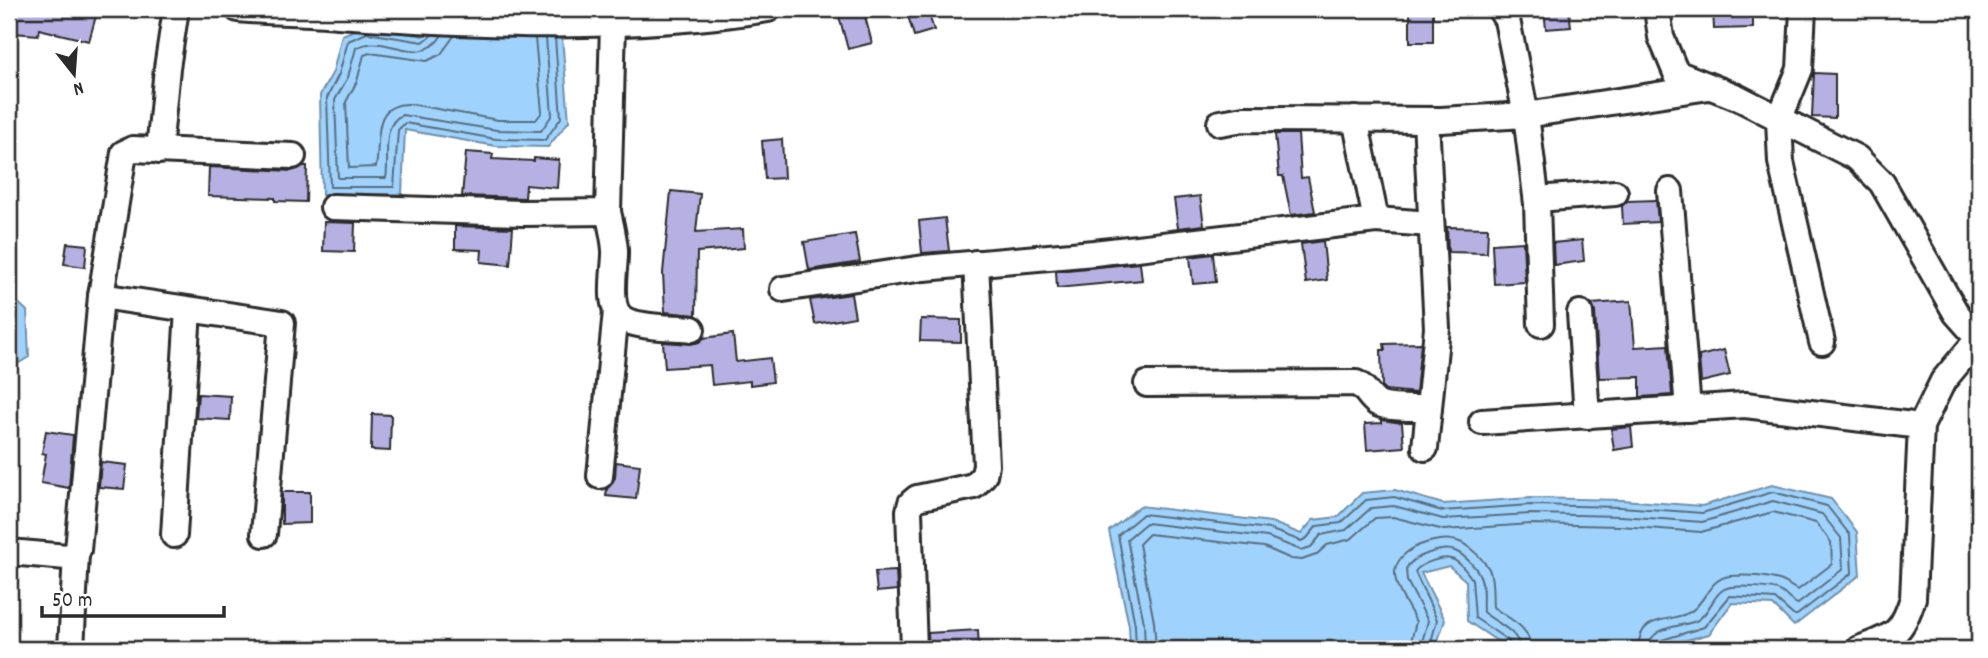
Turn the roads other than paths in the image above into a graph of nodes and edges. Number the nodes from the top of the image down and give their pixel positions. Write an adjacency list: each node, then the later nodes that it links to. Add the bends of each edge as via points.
1 (176, 9): 15 (street)
2 (238, 9): 7 (street)
3 (768, 9): 8 (street)
4 (1500, 9): 10 (street, via 1507,20)
5 (1657, 9): 9 (street, via 1661,37 1676,73)
6 (1803, 9): 13 (street, via 1800,69)
7 (380, 14): 8 (street, via 486,23)
8 (613, 23): 21 (street)
9 (1710, 87): 10 (street); 13 (street)
10 (1526, 115): 12 (street); 19 (street)
11 (1355, 119): 12 (street); 14 (street); 22 (street)
12 (1426, 120): 23 (street)
13 (1779, 120): 32 (street, via 1857,158 1882,183 1956,313); 33 (street, via 1781,162)
14 (1220, 123)
15 (159, 151): 16 (street); 26 (street, via 124,153)
16 (293, 156)
17 (1670, 191): 36 (street)
18 (1615, 192): 19 (street)
19 (1537, 199): 30 (street)
20 (333, 207): 21 (street)
21 (608, 212): 28 (street, via 614,236)
22 (1376, 220): 23 (street); 24 (street)
23 (1431, 224): 35 (street, via 1437,328)
24 (976, 263): 25 (street); 47 (street, via 986,465 974,486 911,503)
25 (783, 289)
26 (101, 296): 27 (street); 45 (street)
27 (188, 310): 42 (street, via 282,323); 43 (street)
28 (616, 311): 31 (street, via 624,320 644,325); 41 (street)
29 (1580, 313): 37 (street)
30 (1541, 324)
31 (692, 329)
32 (1978, 339): 39 (street, via 1943,381)
33 (1822, 342)
34 (1147, 384): 35 (street, via 1356,383 1382,406)
35 (1429, 408): 40 (street)
36 (1688, 409): 37 (street); 39 (street, via 1745,405)
37 (1587, 416): 38 (street)
38 (1482, 422)
39 (1921, 426): 48 (street, via 1913,598 1907,618 1895,634)
40 (1425, 449)
41 (600, 477)
42 (264, 534)
43 (174, 535)
44 (9, 552): 45 (street)
45 (76, 554): 46 (street)
46 (71, 649)
47 (914, 649)
48 (1859, 649)

